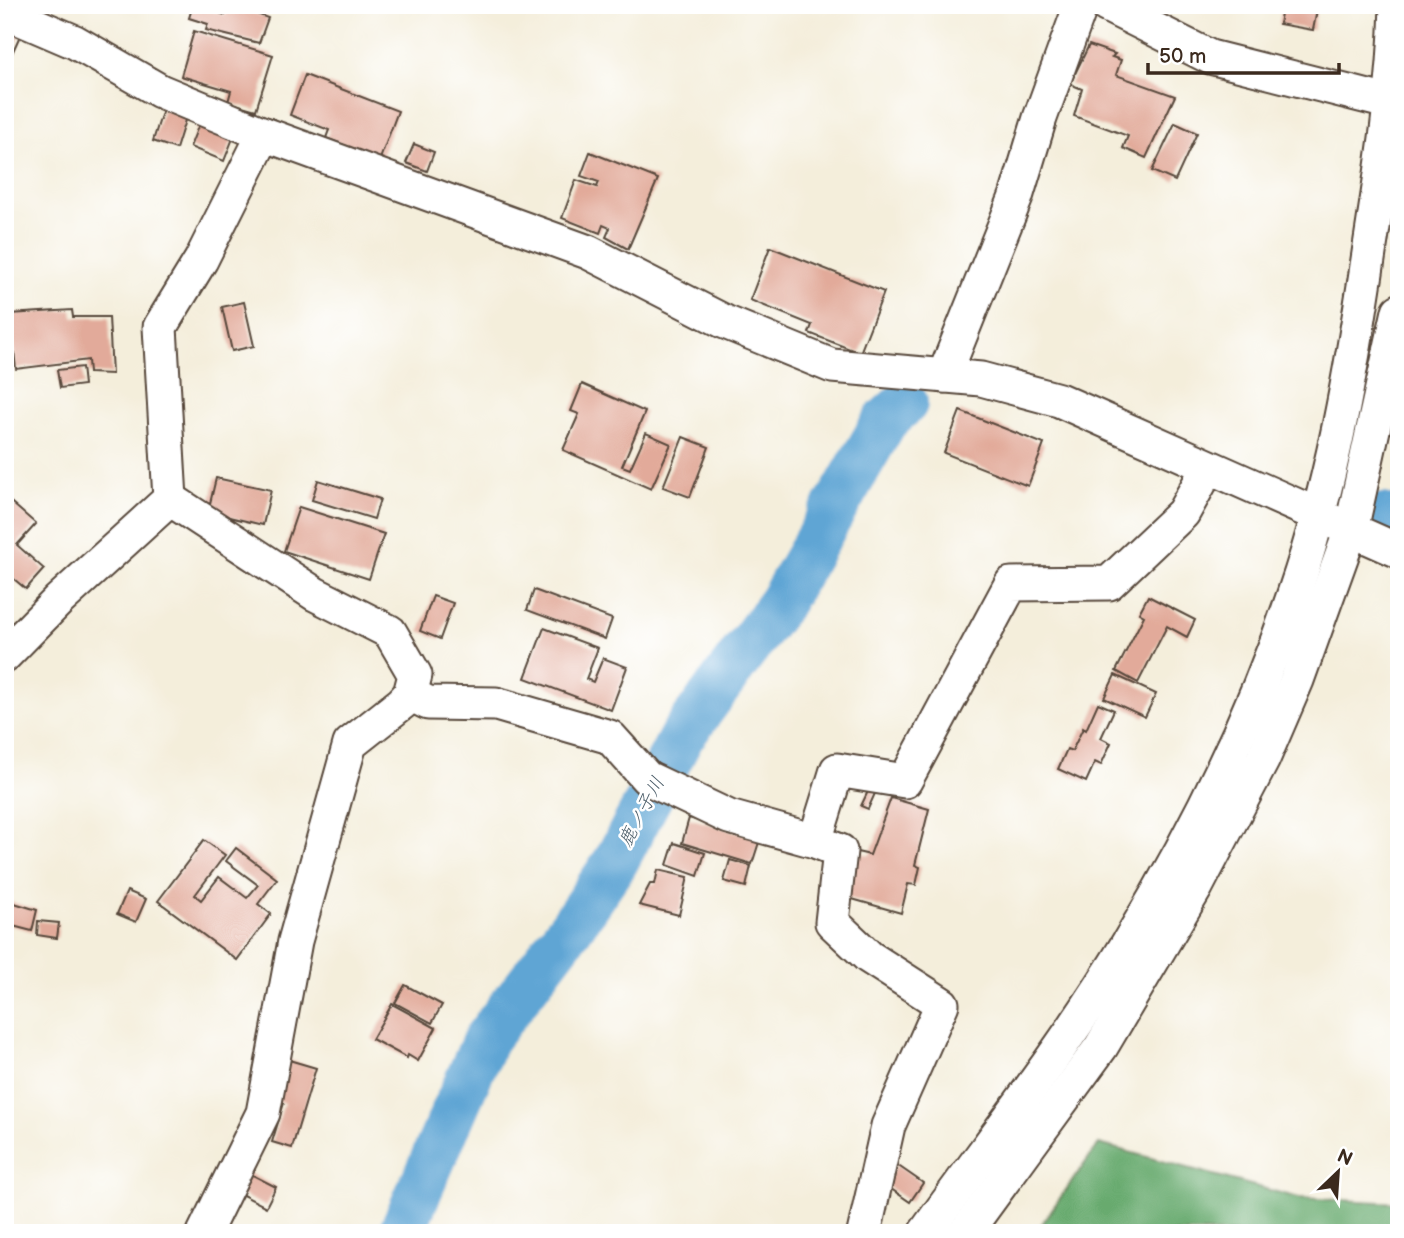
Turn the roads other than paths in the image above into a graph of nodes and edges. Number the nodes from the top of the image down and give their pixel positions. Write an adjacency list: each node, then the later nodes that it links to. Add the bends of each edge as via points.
1 (1082, 5): 8 (street, via 1016,197)
2 (1106, 5): 5 (street, via 1210,57)
3 (1397, 5): 5 (street)
4 (5, 12): 6 (street, via 75,42 160,91)
5 (1392, 103): 11 (street, via 1356,337)
6 (264, 134): 8 (street, via 588,252 725,322 832,366); 10 (street, via 201,260 160,327)
7 (1399, 311): 12 (street)
8 (944, 376): 9 (street, via 981,379 1059,400)
9 (1208, 468): 11 (street); 16 (street, via 1183,513 1109,583 1011,584 905,781 837,770)
10 (170, 499): 14 (street); 15 (street, via 315,594 390,632 415,676)
11 (1317, 516): 12 (street); 19 (street, via 1269,664 1229,756 1171,868 1129,943)
12 (1352, 530): 13 (street); 20 (street, via 1297,680 1232,824 1101,1047)
13 (1399, 551)
14 (5, 656)
15 (410, 694): 16 (street, via 428,703 496,704 610,737 647,778 729,817); 17 (street, via 351,744 295,941 263,1113)
16 (815, 841): 18 (street, via 839,852 832,922 869,957 942,1004 888,1126)
17 (204, 1233)
18 (864, 1233)
19 (925, 1233)
20 (965, 1233)

